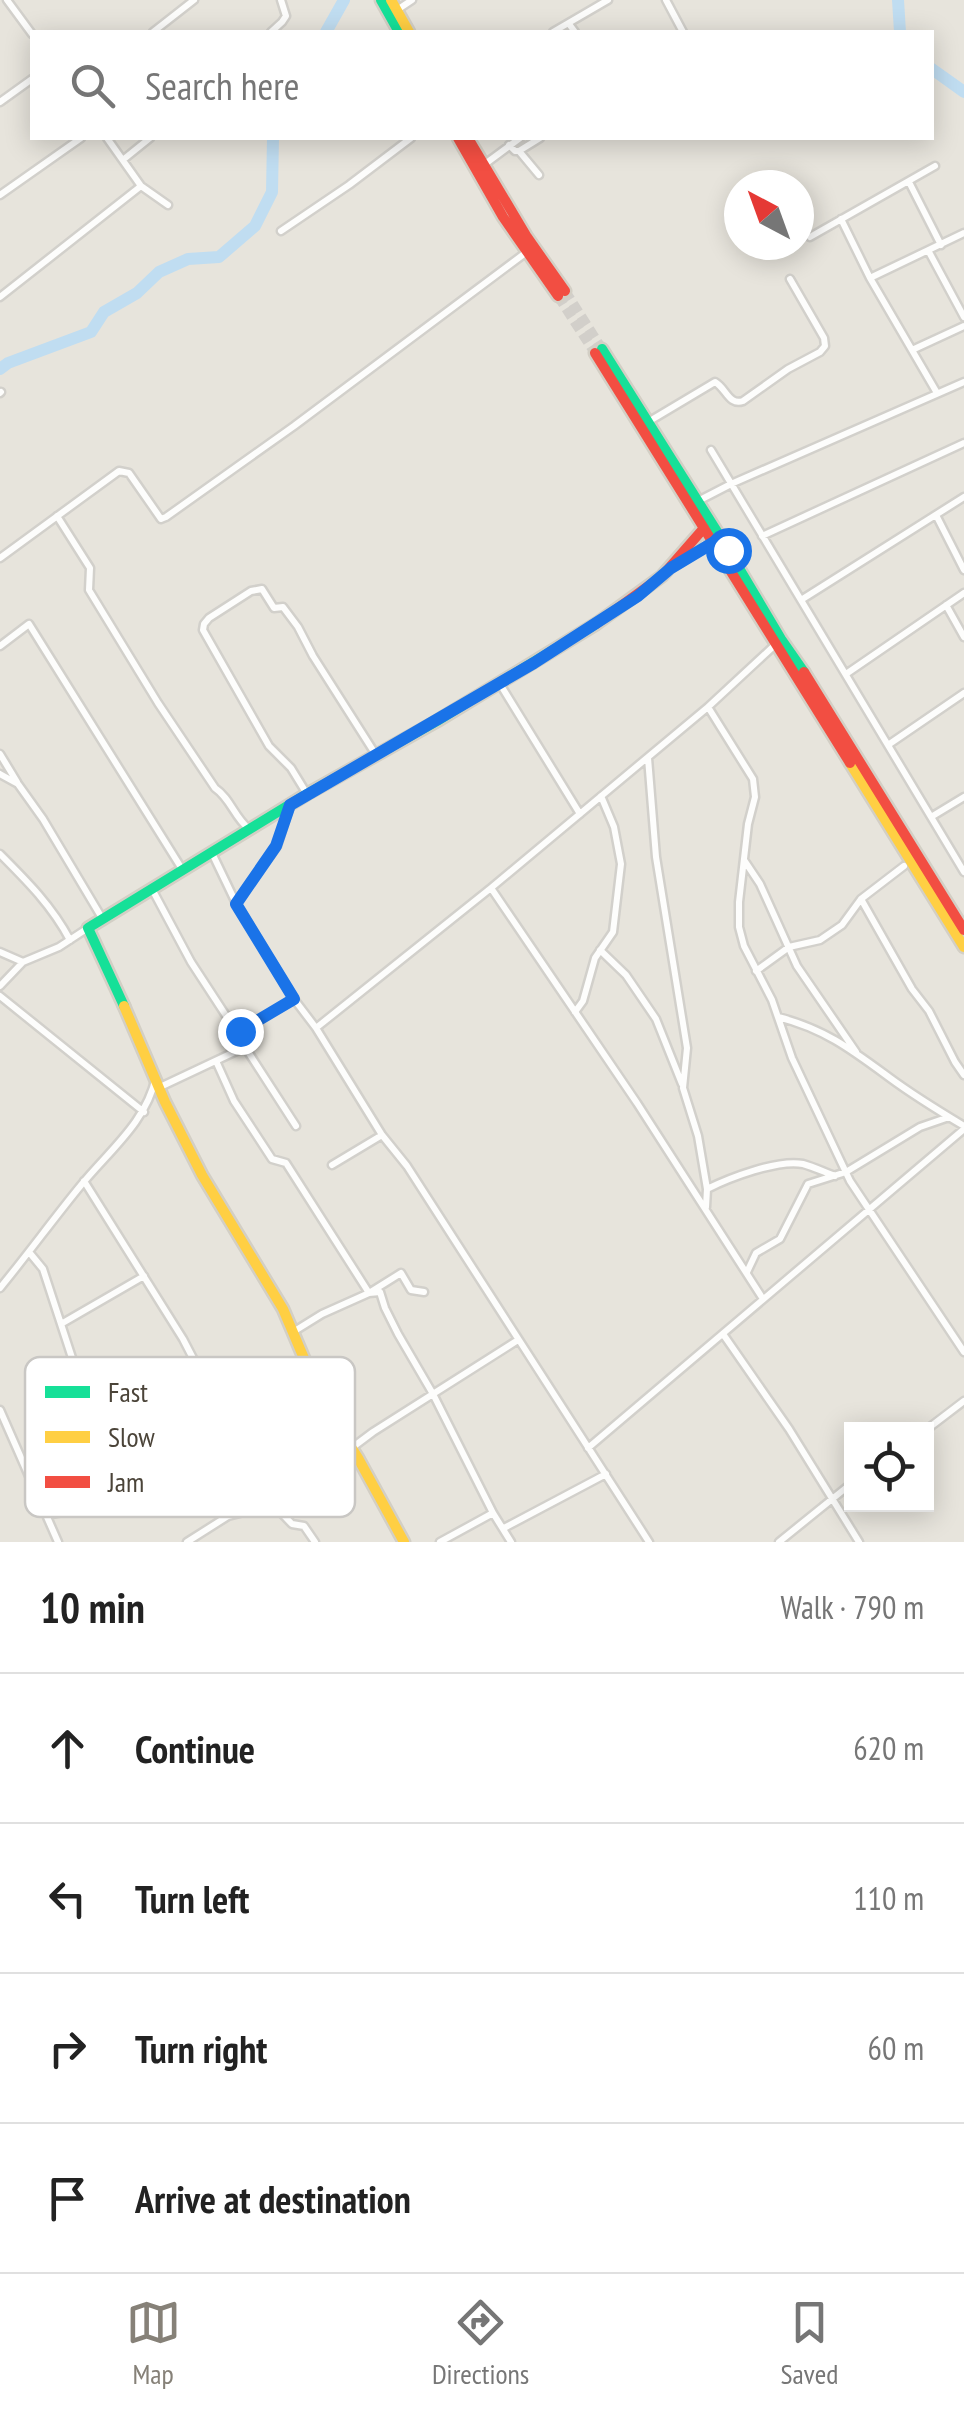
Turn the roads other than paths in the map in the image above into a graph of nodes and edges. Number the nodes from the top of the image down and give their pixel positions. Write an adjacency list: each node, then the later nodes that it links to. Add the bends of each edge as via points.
1 (194, 0): 10 (street)
2 (281, 0): 11 (street, via 286,16)
3 (382, 0): 12 (main road)
4 (412, 0): 8 (street)
5 (608, 0): 9 (street)
6 (666, 0): 16 (street)
7 (4, 1): 17 (street)
8 (394, 5): 13 (main road)
9 (569, 24): 14 (street); 15 (street)
10 (156, 30)
11 (273, 30)
12 (398, 30)
13 (408, 30)
14 (557, 30)
15 (573, 30)
16 (682, 30)
17 (30, 32)
18 (30, 81): 19 (street)
19 (0, 102)
20 (78, 140): 36 (street)
21 (109, 140): 30 (street)
22 (148, 140): 30 (street)
23 (408, 140): 39 (street)
24 (459, 140): 43 (main road, via 503,216)
25 (469, 140): 31 (main road)
26 (517, 140): 28 (street)
27 (537, 140): 29 (street)
28 (509, 145): 29 (street); 31 (street)
29 (519, 152): 33 (street)
30 (124, 160): 35 (street)
31 (484, 165): 43 (main road)
32 (935, 166): 34 (street)
33 (539, 176)
34 (909, 182): 38 (street); 42 (street)
35 (141, 186): 37 (street); 48 (street)
36 (0, 194)
37 (168, 205)
38 (841, 219): 41 (street); 45 (street)
39 (281, 232)
40 (964, 233): 42 (street)
41 (814, 235)
42 (941, 245): 44 (street)
43 (531, 249): 47 (main road); 61 (street, via 166,517 124,470)
44 (929, 252): 45 (street); 49 (street)
45 (870, 278): 51 (street)
46 (790, 279): 54 (street, via 824,338 820,352 743,401 733,402 715,382)
47 (561, 294)
48 (0, 297)
49 (964, 317)
50 (964, 326): 51 (street)
51 (912, 350): 53 (street)
52 (964, 382): 53 (street)
53 (937, 393): 57 (street)
54 (648, 422): 59 (main road); 62 (main road, via 599,351)
55 (964, 442): 63 (street)
56 (711, 450): 57 (street)
57 (732, 484): 59 (street); 63 (street)
58 (964, 497): 60 (street)
59 (698, 502): 64 (main road)
60 (936, 515): 67 (street); 69 (street)
61 (57, 516): 65 (street); 90 (street, via 90,568 89,590 148,686)
62 (704, 528): 64 (main road); 66 (main road)
63 (762, 536): 69 (street)
64 (717, 540): 66 (street); 72 (main road)
65 (0, 558)
66 (671, 568): 75 (main road)
67 (964, 570)
68 (964, 593): 70 (street)
69 (802, 600): 74 (street)
70 (946, 605): 71 (street); 74 (street)
71 (964, 636)
72 (778, 642): 77 (street); 103 (main road, via 808,677); 106 (main road)
73 (0, 646): 95 (street, via 29,624)
74 (846, 674): 78 (street)
75 (500, 684): 80 (main road); 88 (street)
76 (964, 693): 78 (street)
77 (708, 706): 81 (street); 93 (street, via 754,780)
78 (888, 745): 89 (street)
79 (0, 754): 83 (street)
80 (376, 756): 84 (main road); 84 (street, via 283,607 274,608 262,589 251,591 209,618 202,630 269,746)
81 (648, 757): 85 (street); 123 (street, via 656,858 687,1048)
82 (0, 774): 83 (street)
83 (18, 784): 101 (street)
84 (307, 794): 87 (main road)
85 (601, 796): 88 (street); 107 (street, via 621,864 612,932)
86 (964, 797): 89 (street)
87 (290, 805): 90 (main road); 100 (street, via 276,846)
88 (580, 814): 97 (street)
89 (930, 817): 96 (street)
90 (250, 830): 91 (main road)
91 (212, 853): 95 (main road); 100 (street)
92 (0, 854): 104 (street, via 41,896)
93 (744, 860): 105 (street); 110 (street, via 738,926)
94 (904, 866): 99 (street)
95 (182, 870): 98 (main road)
96 (964, 872)
97 (491, 888): 114 (street); 116 (street)
98 (152, 889): 101 (main road); 117 (street)
99 (861, 899): 105 (street, via 820,940); 121 (street)
100 (236, 904): 113 (street)
101 (102, 918): 102 (main road)
102 (88, 928): 104 (street); 122 (main road)
103 (964, 930)
104 (70, 940): 109 (street)
105 (789, 947): 110 (street); 119 (street)
106 (964, 947)
107 (600, 950): 114 (street); 123 (street, via 656,1019)
108 (0, 952): 109 (street)
109 (22, 962): 111 (street)
110 (756, 972): 115 (street)
111 (0, 986)
112 (0, 996): 124 (street)
113 (294, 999): 116 (street); 117 (street)
114 (575, 1012): 135 (street)
115 (777, 1017): 119 (street, via 807,1024); 130 (street)
116 (316, 1028): 128 (street)
117 (238, 1035): 118 (street)
118 (245, 1047): 120 (street); 126 (street)
119 (856, 1052): 125 (street)
120 (216, 1060): 122 (street); 141 (street, via 272,1159 286,1163)
121 (964, 1075)
122 (157, 1082): 124 (street); 144 (main road, via 200,1176)
123 (683, 1088): 133 (street)
124 (144, 1112): 132 (street)
125 (949, 1117): 127 (street); 130 (street)
126 (296, 1126)
127 (964, 1127): 134 (street)
128 (382, 1135): 129 (street); 146 (street)
129 (332, 1165)
130 (846, 1172): 131 (street); 134 (street)
131 (834, 1176): 133 (street, via 800,1163 780,1165); 137 (street, via 808,1184 780,1239 756,1253)
132 (84, 1182): 136 (street); 138 (street)
133 (707, 1189): 135 (street)
134 (869, 1208): 142 (street); 147 (street)
135 (706, 1209): 137 (street)
136 (29, 1252): 139 (street); 143 (street, via 43,1269)
137 (746, 1273): 142 (street)
138 (144, 1276): 143 (street); 149 (street)
139 (0, 1288)
140 (424, 1292): 141 (street, via 411,1290 400,1274)
141 (370, 1293): 144 (street); 151 (street, via 382,1295)
142 (763, 1299): 145 (street)
143 (61, 1324): 148 (street)
144 (294, 1332): 150 (main road)
145 (723, 1334): 156 (street); 161 (street)
146 (518, 1340): 151 (street); 156 (street)
147 (964, 1352)
148 (73, 1357)
149 (192, 1357)
150 (304, 1357)
151 (433, 1394): 155 (street); 162 (street)
152 (964, 1400): 154 (street)
153 (0, 1410): 158 (street)
154 (934, 1424)
155 (355, 1445)
156 (588, 1448): 159 (street)
157 (355, 1455): 170 (main road)
158 (25, 1467)
159 (606, 1474): 166 (street); 173 (street)
160 (844, 1489): 161 (street)
161 (832, 1497): 174 (street); 175 (street)
162 (493, 1513): 166 (street); 171 (street)
163 (47, 1517): 167 (street)
164 (226, 1517): 168 (street)
165 (285, 1517): 169 (street, via 304,1526)
166 (504, 1528): 172 (street)
167 (58, 1542)
168 (187, 1542)
169 (315, 1542)
170 (404, 1542)
171 (440, 1542)
172 (511, 1542)
173 (649, 1542)
174 (778, 1542)
175 (859, 1542)

